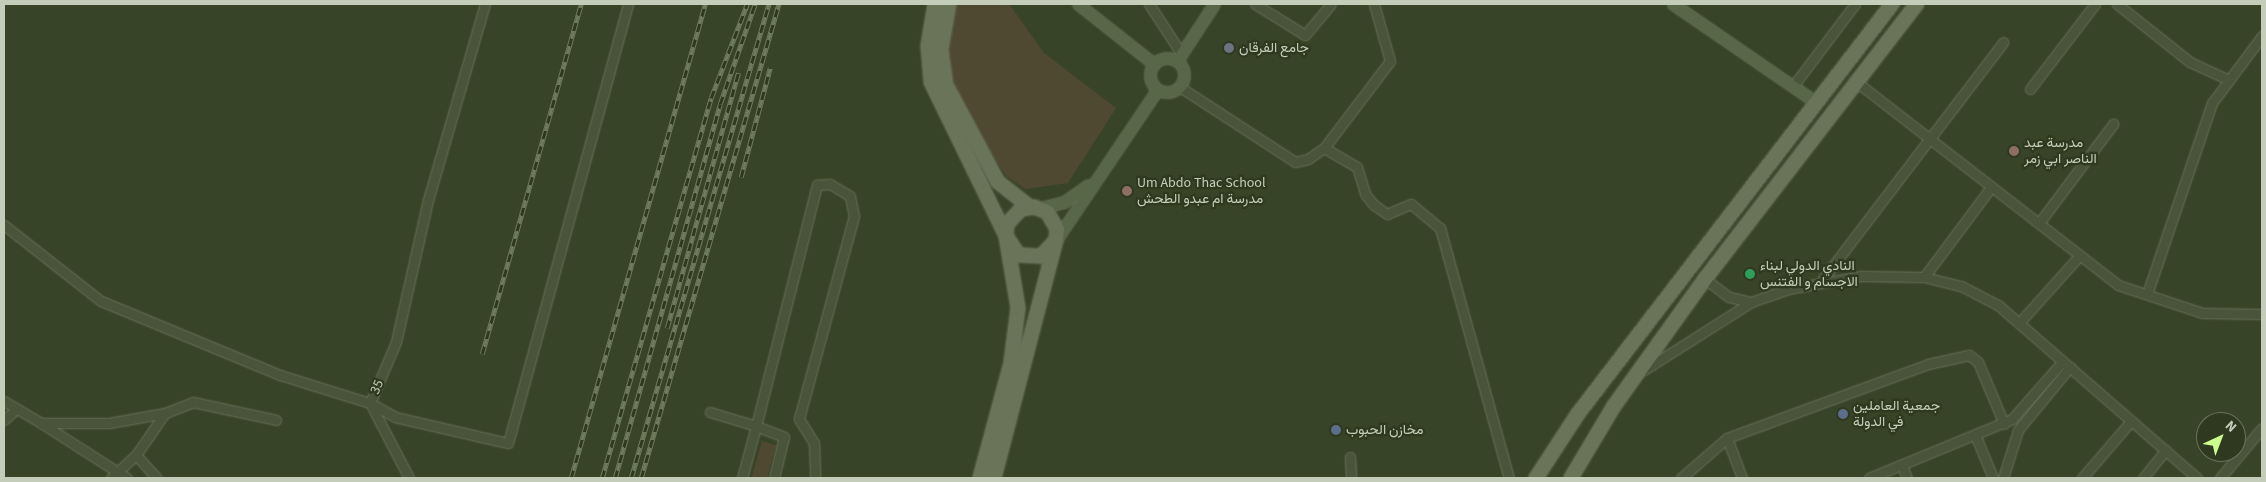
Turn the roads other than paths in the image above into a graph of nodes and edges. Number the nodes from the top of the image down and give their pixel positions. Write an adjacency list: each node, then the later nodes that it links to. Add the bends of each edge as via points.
1 (485, 4): 50 (street, 35, via 428,200 396,342)
2 (628, 4): 50 (street, via 508,443 395,417)
3 (935, 4): 36 (main road, via 928,46 936,99)
4 (949, 4): 33 (main road, via 941,50 946,85 998,182)
5 (1078, 4): 20 (street)
6 (1149, 4): 19 (street)
7 (1214, 4): 19 (street)
8 (1255, 4): 9 (street, via 1305,35)
9 (1331, 4)
10 (1374, 4): 30 (street, via 1390,61)
11 (1673, 4): 23 (street)
12 (1855, 4): 23 (street)
13 (1892, 4): 27 (main road)
14 (1917, 4): 21 (main road)
15 (2095, 4): 25 (street)
16 (2117, 4): 22 (street, via 2190,62)
17 (2262, 36): 22 (street)
18 (2004, 42): 29 (street)
19 (1179, 57): 20 (street, via 1166,58); 24 (street, via 1184,72)
20 (1154, 64): 26 (street, via 1150,77)
21 (1854, 80): 29 (street); 40 (main road)
22 (2229, 80): 42 (street, via 2212,103)
23 (1793, 86): 27 (street)
24 (1180, 87): 26 (street, via 1167,93); 30 (street, via 1295,162 1308,159)
25 (2030, 89)
26 (1158, 90): 31 (street)
27 (1814, 101): 79 (main road, via 1577,415)
28 (2113, 124): 34 (street)
29 (1930, 139): 32 (street); 41 (street)
30 (1324, 148): 78 (street, via 1357,167 1365,194 1387,214 1411,204 1440,228)
31 (1091, 183): 33 (street, via 1064,202); 37 (street)
32 (1992, 187): 34 (street); 39 (street)
33 (1035, 208): 36 (main road, via 1013,215); 37 (main road, via 1055,221)
34 (2039, 223): 38 (street)
35 (4, 225): 50 (street, 35, via 101,301 280,375)
36 (1006, 236): 37 (main road, via 1011,248 1030,258 1049,252); 75 (main road, via 1018,308 1011,362)
37 (1056, 240): 76 (main road)
38 (2080, 256): 42 (street, via 2118,285); 45 (street)
39 (1924, 277): 41 (street); 45 (street, via 1961,286 1998,305)
40 (1705, 279): 43 (street, via 1730,297); 48 (main road)
41 (1822, 280): 43 (street)
42 (2147, 294): 44 (street, via 2202,313)
43 (1751, 302): 48 (street)
44 (2262, 314)
45 (2020, 323): 46 (street)
46 (2063, 361): 47 (street); 58 (street)
47 (2070, 367): 56 (street); 86 (street, via 2018,430)
48 (1636, 376): 80 (main road)
49 (4, 401): 51 (street)
50 (370, 403): 71 (street)
51 (15, 410): 54 (street); 57 (street)
52 (710, 412): 59 (street)
53 (165, 413): 55 (street, via 193,402); 57 (street, via 109,423); 64 (street)
54 (4, 420)
55 (276, 420)
56 (2131, 421): 63 (street); 87 (street)
57 (41, 423): 67 (street)
58 (2004, 424): 61 (street); 62 (street, via 1978,362 1968,355 1928,364)
59 (756, 426): 72 (street); 73 (street, via 784,437); 74 (street, via 817,185 830,184 850,196 854,216 799,419 814,443)
60 (2262, 428): 90 (street)
61 (1976, 437): 66 (street); 85 (street)
62 (1727, 438): 81 (street); 82 (street)
63 (2166, 450): 88 (street); 89 (street)
64 (136, 455): 67 (street); 70 (street)
65 (1350, 457): 77 (street)
66 (1902, 466): 83 (street); 84 (street)
67 (117, 470): 68 (street); 69 (street)
68 (111, 478)
69 (128, 478)
70 (157, 478)
71 (409, 478)
72 (742, 478)
73 (774, 478)
74 (815, 478)
75 (980, 478)
76 (994, 478)
77 (1351, 478)
78 (1508, 478)
79 (1536, 478)
80 (1571, 478)
81 (1681, 478)
82 (1742, 478)
83 (1869, 478)
84 (1907, 478)
85 (1993, 478)
86 (2003, 478)
87 (2082, 478)
88 (2143, 478)
89 (2197, 478)
90 (2220, 478)

